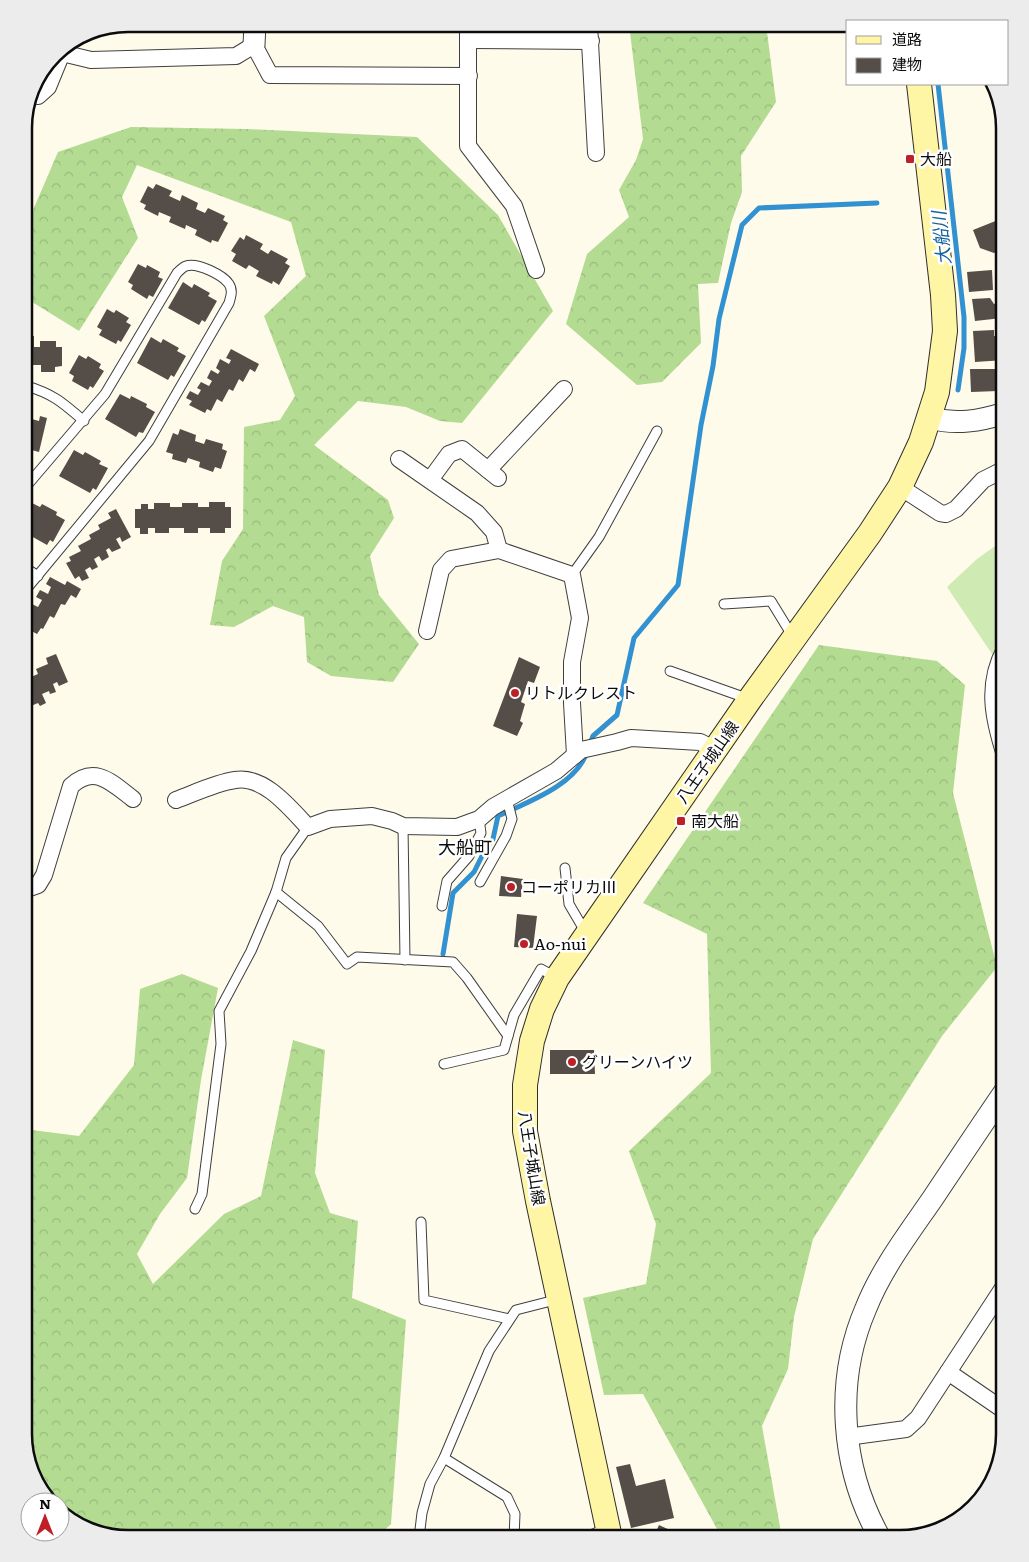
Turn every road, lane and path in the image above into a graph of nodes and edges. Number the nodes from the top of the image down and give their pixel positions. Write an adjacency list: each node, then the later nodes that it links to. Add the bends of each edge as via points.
1 (469, 33): 8 (street)
2 (483, 33): 5 (street)
3 (591, 33): 5 (street)
4 (255, 34): 6 (street, via 236,56 91,60); 8 (street, via 270,75)
5 (591, 41): 11 (street)
6 (69, 53)
7 (57, 65): 10 (street, via 48,87)
8 (469, 76): 12 (street, via 468,146 514,206)
9 (920, 85): 16 (main road, 八王子城山線, via 945,331 938,392)
10 (39, 95)
11 (596, 153)
12 (536, 270)
13 (33, 388): 17 (lane, via 57,398)
14 (564, 388): 22 (street, via 493,474 462,449 449,454)
15 (996, 416): 16 (street, via 960,422)
16 (930, 418): 23 (main road, 八王子城山線)
17 (84, 421): 21 (lane); 27 (lane, via 105,394 177,273 186,266 197,264 230,285 232,295 229,303 149,441)
18 (657, 431): 26 (lane, via 598,537)
19 (399, 459): 22 (street)
20 (996, 474): 23 (street, via 983,480 956,510 946,514)
21 (33, 479)
22 (430, 480): 24 (street, via 477,513 494,532)
23 (900, 487): 31 (main road, 八王子城山線)
24 (499, 550): 26 (street); 30 (street, via 451,559 441,570)
25 (33, 573): 27 (lane)
26 (572, 575): 37 (street, via 580,618 572,662 572,703)
27 (38, 576): 28 (lane)
28 (33, 582)
29 (724, 604): 31 (lane, via 771,600)
30 (427, 631)
31 (794, 638): 34 (main road, 八王子城山線)
32 (996, 670): 35 (street, via 993,695)
33 (670, 671): 34 (lane)
34 (750, 700): 36 (main road, 八王子城山線)
35 (996, 726)
36 (716, 750): 37 (street, via 700,742 631,738); 49 (main road, 八王子城山線)
37 (578, 752): 39 (street, via 556,771)
38 (133, 799): 46 (street, via 100,776 79,779 72,786 44,875 38,885)
39 (508, 799): 41 (street); 45 (lane, via 512,819)
40 (176, 800): 43 (street, via 237,779 260,784 281,799)
41 (479, 819): 42 (street, via 456,826); 48 (lane, via 481,833 469,856 448,881)
42 (404, 826): 43 (street, via 372,816 330,819); 50 (lane)
43 (308, 827): 47 (lane, via 286,858)
44 (565, 868): 49 (lane, via 569,904)
45 (480, 882)
46 (32, 887)
47 (276, 892): 50 (lane, via 318,926 347,964 357,957); 55 (lane, via 252,951 219,1011 221,1044 202,1194)
48 (442, 906)
49 (586, 933): 51 (main road, 八王子城山線)
50 (405, 960): 52 (lane, via 453,962)
51 (557, 978): 52 (lane, via 541,969 514,1015); 57 (main road, 八王子城山線, via 542,1009 532,1041 524,1102 530,1160)
52 (508, 1036): 53 (lane, via 504,1050)
53 (444, 1064)
54 (996, 1104): 62 (street, via 890,1262 865,1308 850,1359)
55 (195, 1209)
56 (421, 1222): 59 (lane, via 424,1300)
57 (559, 1299): 59 (lane, via 516,1310); 66 (main road, 八王子城山線)
58 (996, 1299): 60 (street)
59 (509, 1319): 63 (lane, via 489,1351)
60 (948, 1372): 61 (street); 62 (street, via 918,1418 906,1429)
61 (996, 1405)
62 (847, 1437): 67 (street, via 858,1490)
63 (444, 1458): 64 (lane, via 430,1484); 65 (lane, via 506,1497 515,1514)
64 (420, 1529)
65 (514, 1530)
66 (608, 1530)
67 (876, 1530)

